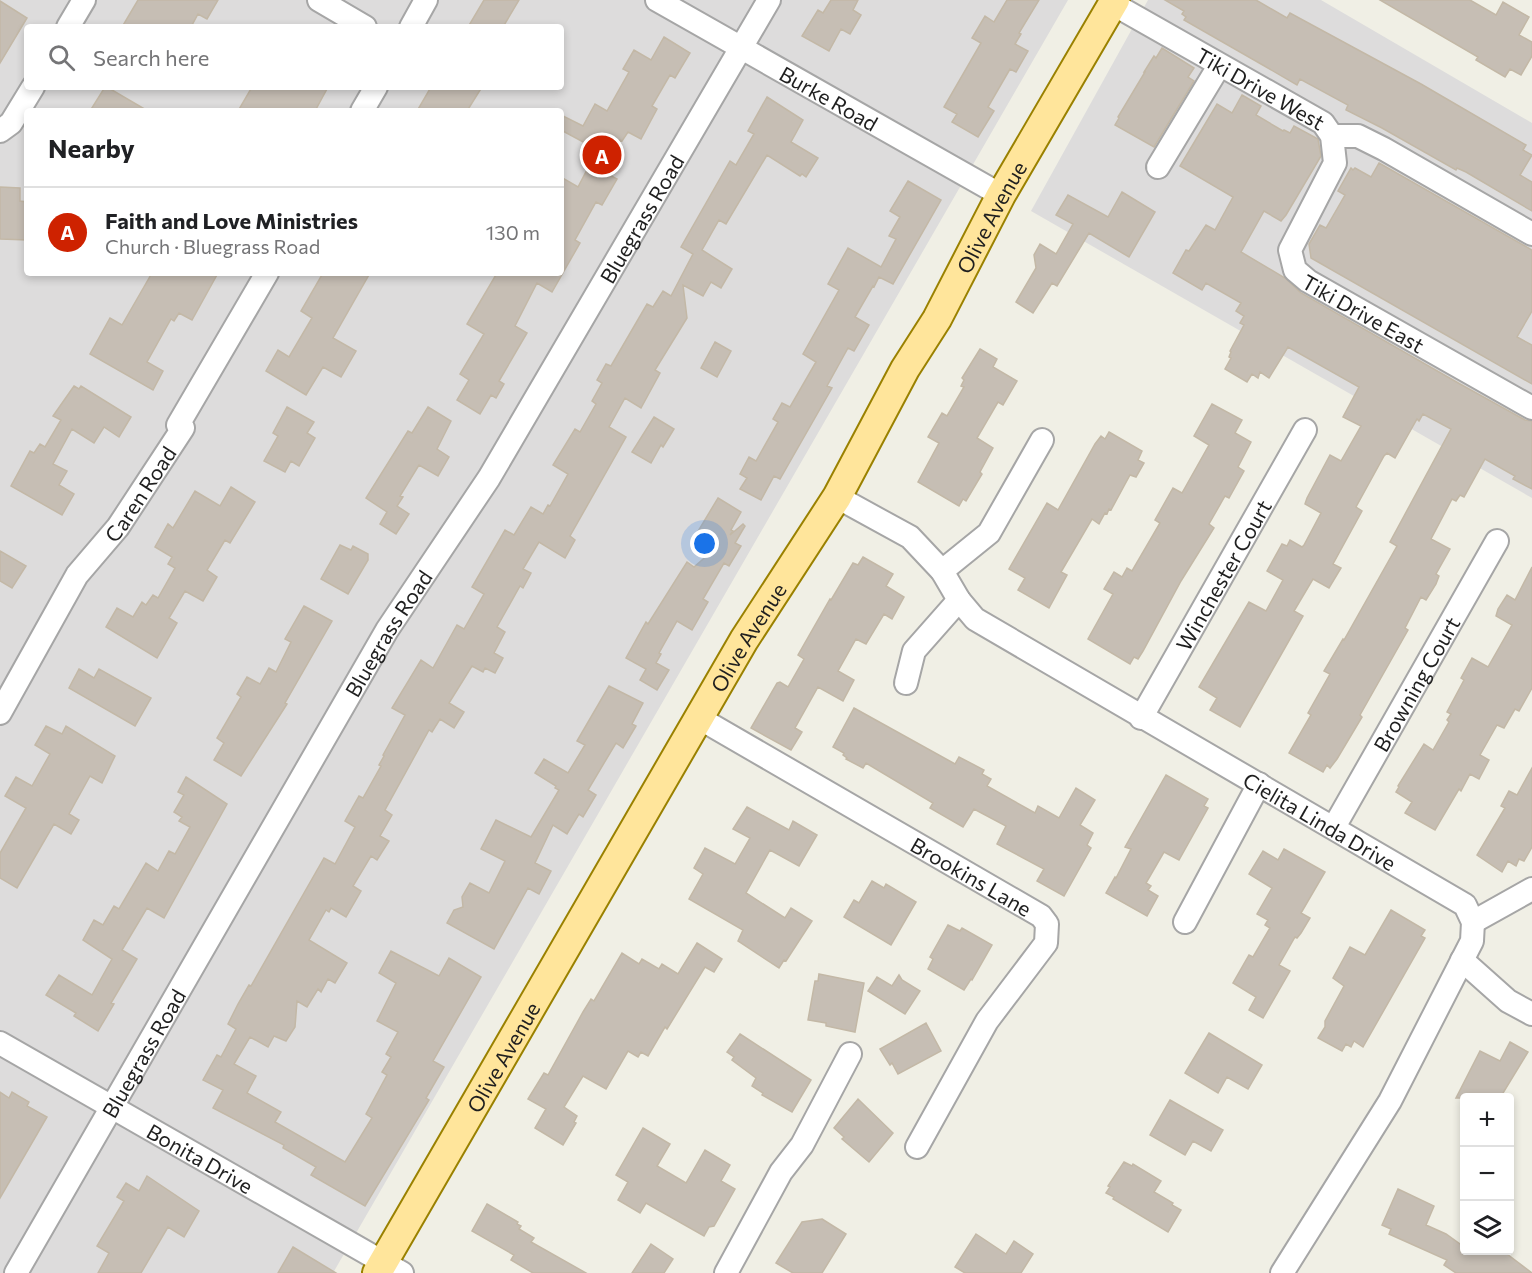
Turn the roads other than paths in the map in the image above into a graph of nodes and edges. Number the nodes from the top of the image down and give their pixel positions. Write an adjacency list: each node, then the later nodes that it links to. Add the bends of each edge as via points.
1 (84, 0): 7 (street)
2 (319, 0): 8 (street)
3 (426, 0): 9 (street)
4 (657, 0): 10 (street, Burke Road)
5 (769, 0): 10 (street, Bluegrass Road)
6 (1114, 2): 11 (street, Tiki Drive West); 18 (main road, Olive Avenue)
7 (70, 24)
8 (360, 24)
9 (413, 24)
10 (741, 48): 18 (street, Burke Road); 41 (street, Bluegrass Road, via 489,478 387,630)
11 (1219, 66): 16 (street, Tiki Drive West, via 1323,123); 17 (street)
12 (31, 90): 15 (street, via 11,123)
13 (374, 90): 14 (street)
14 (364, 108)
15 (0, 131)
16 (1332, 136): 19 (street, Tiki Drive West, via 1358,136 1384,148); 21 (street, Tiki Drive East, via 1335,163 1290,250 1295,270)
17 (1158, 167)
18 (1001, 195): 24 (main road, Olive Avenue)
19 (1532, 234)
20 (265, 276): 29 (street, Caren Road, via 178,425 183,428 118,527 77,575)
21 (1532, 408)
22 (1305, 430): 31 (street, Winchester Court)
23 (1042, 440): 26 (street, via 989,533)
24 (837, 497): 26 (street, Cielita Linda Drive, via 910,537); 30 (main road, Olive Avenue, via 744,640)
25 (1497, 541): 33 (street, Browning Court)
26 (942, 571): 27 (street, Cielita Linda Drive)
27 (959, 600): 28 (street, via 914,651); 31 (street, Cielita Linda Drive, via 975,619)
28 (906, 683)
29 (0, 713)
30 (699, 718): 42 (street, Brookins Lane, via 1041,916 1047,924 1046,943 987,1021); 43 (main road, Olive Avenue)
31 (1141, 718): 32 (street, Cielita Linda Drive)
32 (1259, 784): 33 (street, Cielita Linda Drive); 35 (street)
33 (1334, 827): 36 (street, Cielita Linda Drive, via 1465,905)
34 (1532, 889): 36 (street)
35 (1185, 922)
36 (1473, 922): 37 (street, via 1472,941)
37 (1462, 960): 38 (street, via 1508,1001); 46 (street, via 1390,1101)
38 (1532, 1014)
39 (0, 1043): 41 (street, Bonita Drive)
40 (850, 1054): 45 (street, via 802,1146 781,1172)
41 (112, 1106): 43 (street, Bonita Drive); 44 (street, Bluegrass Road)
42 (917, 1147)
43 (388, 1270)
44 (16, 1273)
45 (726, 1273)
46 (1282, 1273)

